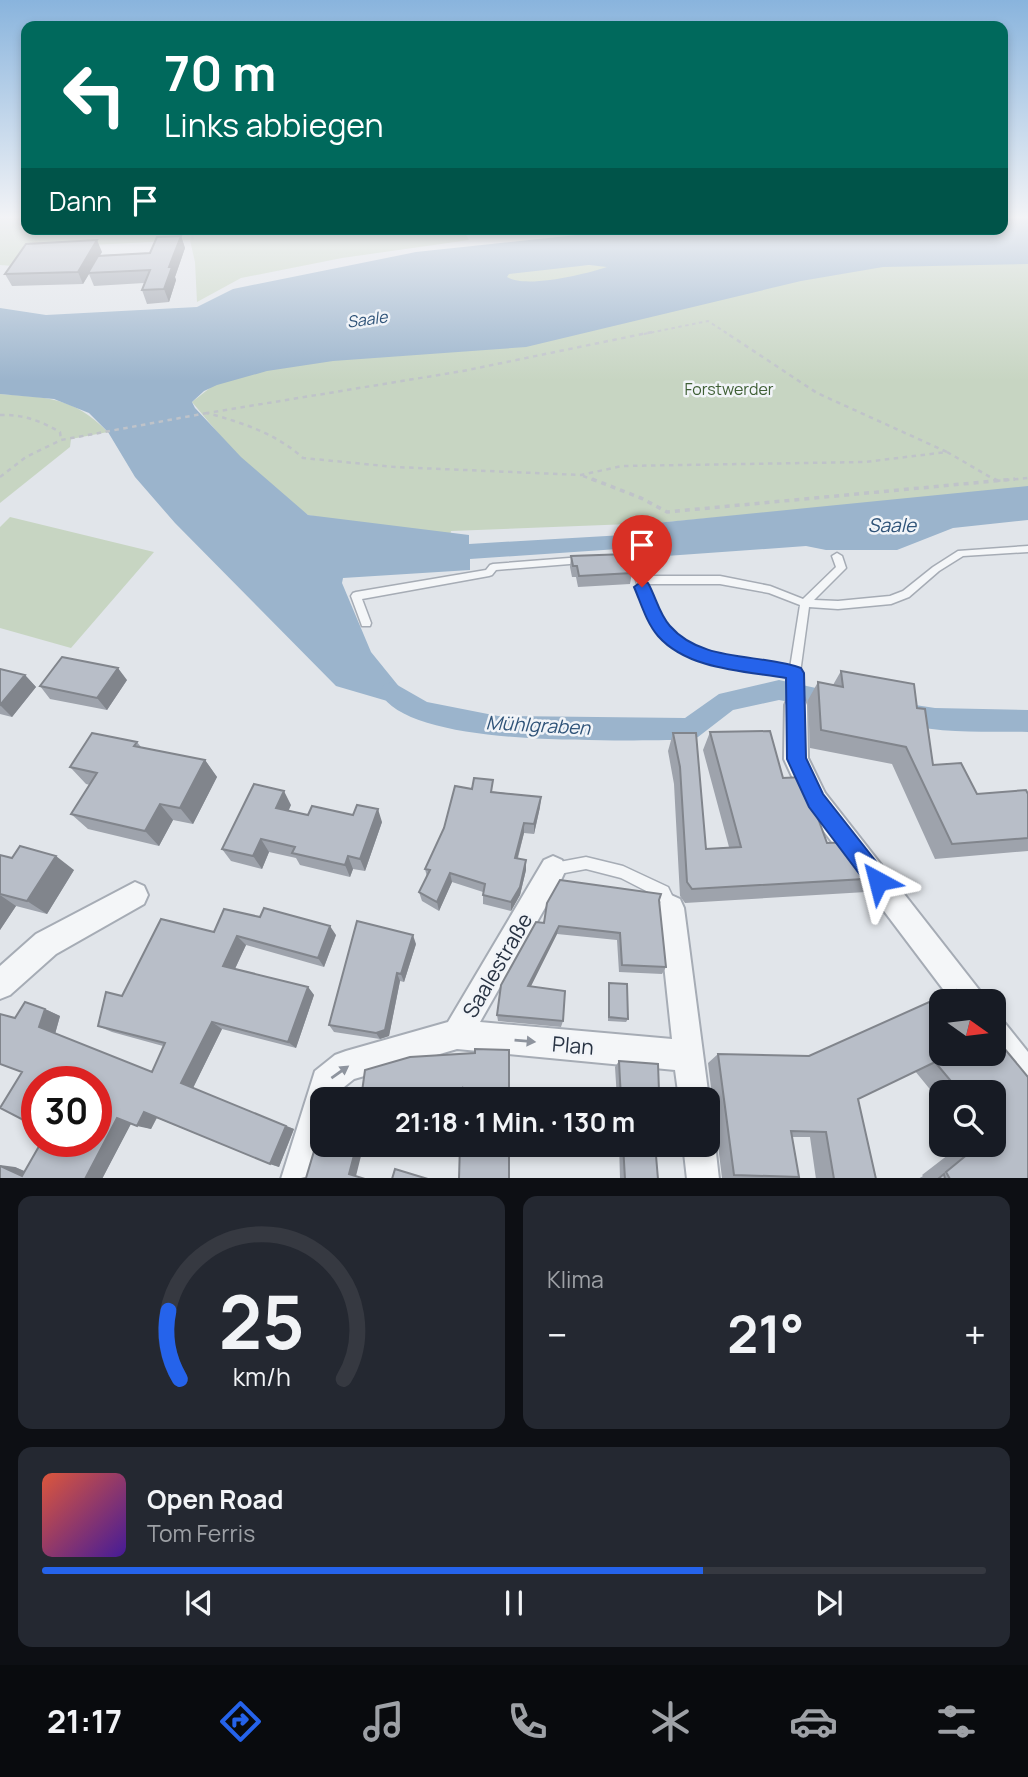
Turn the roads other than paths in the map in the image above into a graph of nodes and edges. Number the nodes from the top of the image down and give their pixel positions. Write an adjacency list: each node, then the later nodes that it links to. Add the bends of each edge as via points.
1 (1028, 549): 6 (lane, via 961,553 891,600)
2 (837, 556): 6 (lane, via 841,568)
3 (608, 558): 5 (lane, via 633,556)
4 (595, 559): 7 (lane, via 492,563 489,573 355,593)
5 (641, 580): 6 (lane, via 720,580); 8 (lane, via 664,632 680,645 702,656)
6 (805, 603): 8 (lane)
7 (366, 623)
8 (795, 673): 9 (lane)
9 (796, 705): 14 (street, via 796,759 816,800)
10 (553, 869): 12 (lane, via 586,863 623,872 663,892); 15 (street, Saalestraße)
11 (135, 895): 13 (street, via 46,944)
12 (671, 908): 17 (street)
13 (0, 985)
14 (961, 989)
15 (457, 1034): 17 (street, Plan, one-way to 17); 21 (street, Saalestraße, one-way to 15, via 327,1082 346,1066)
16 (1006, 1048): 18 (street)
17 (690, 1056): 19 (street)
18 (1028, 1076)
19 (693, 1087)
20 (701, 1157): 22 (street)
21 (297, 1178)
22 (703, 1178)

